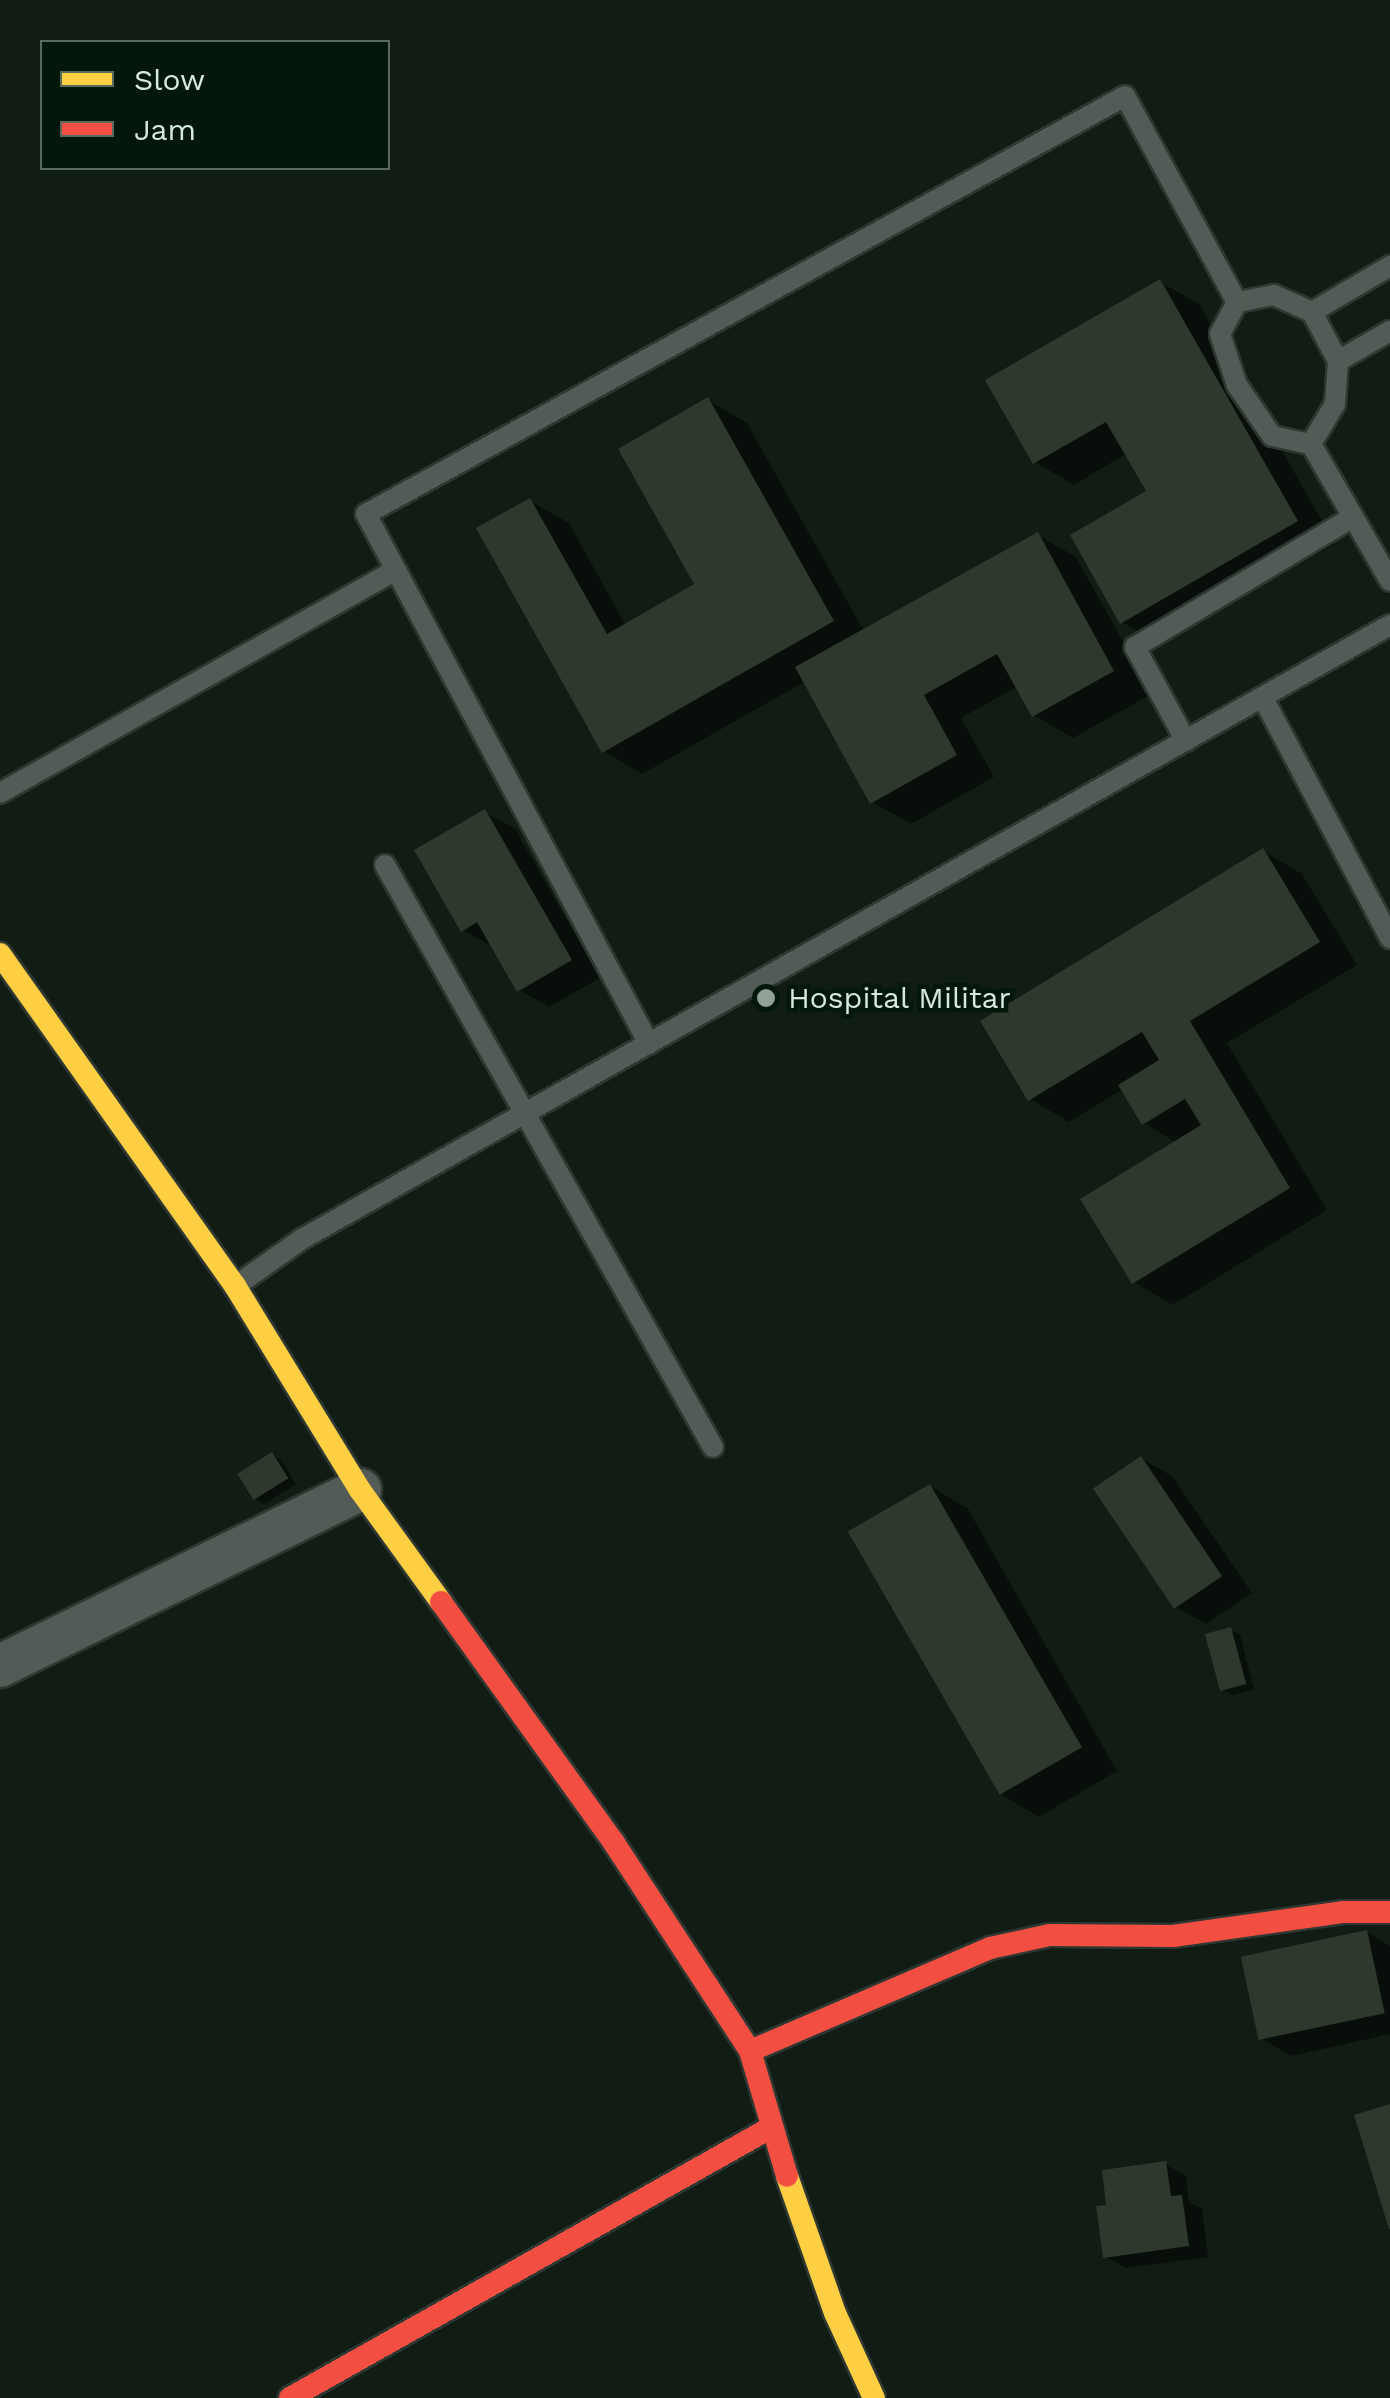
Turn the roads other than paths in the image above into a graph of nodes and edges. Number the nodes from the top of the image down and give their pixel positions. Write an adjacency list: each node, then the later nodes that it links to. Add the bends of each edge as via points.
1 (1390, 266): 3 (lane)
2 (1237, 302): 3 (lane, via 1274,294); 6 (lane, via 1220,334 1236,386 1272,436); 8 (lane, via 1125,96 366,514)
3 (1312, 312): 5 (lane)
4 (1390, 330): 5 (lane)
5 (1338, 361): 6 (lane, via 1334,404)
6 (1311, 444): 7 (lane)
7 (1353, 517): 9 (lane); 12 (lane, via 1135,646)
8 (394, 571): 13 (lane); 17 (lane)
9 (1390, 581)
10 (1390, 625): 11 (lane)
11 (1263, 698): 12 (lane); 15 (lane)
12 (1186, 742): 17 (lane)
13 (0, 793)
14 (386, 865): 18 (lane)
15 (1390, 938)
16 (0, 954): 19 (street)
17 (649, 1044): 18 (lane)
18 (525, 1114): 19 (lane, via 302,1239); 20 (lane)
19 (235, 1286): 21 (street)
20 (713, 1447)
21 (360, 1490): 22 (street); 24 (street, via 592,1810)
22 (0, 1666)
23 (1390, 1912): 24 (street, via 1344,1912 1173,1936 1050,1935 990,1948)
24 (750, 2051): 25 (street)
25 (772, 2127): 26 (street); 27 (street, via 829,2297)
26 (290, 2398)
27 (874, 2398)

